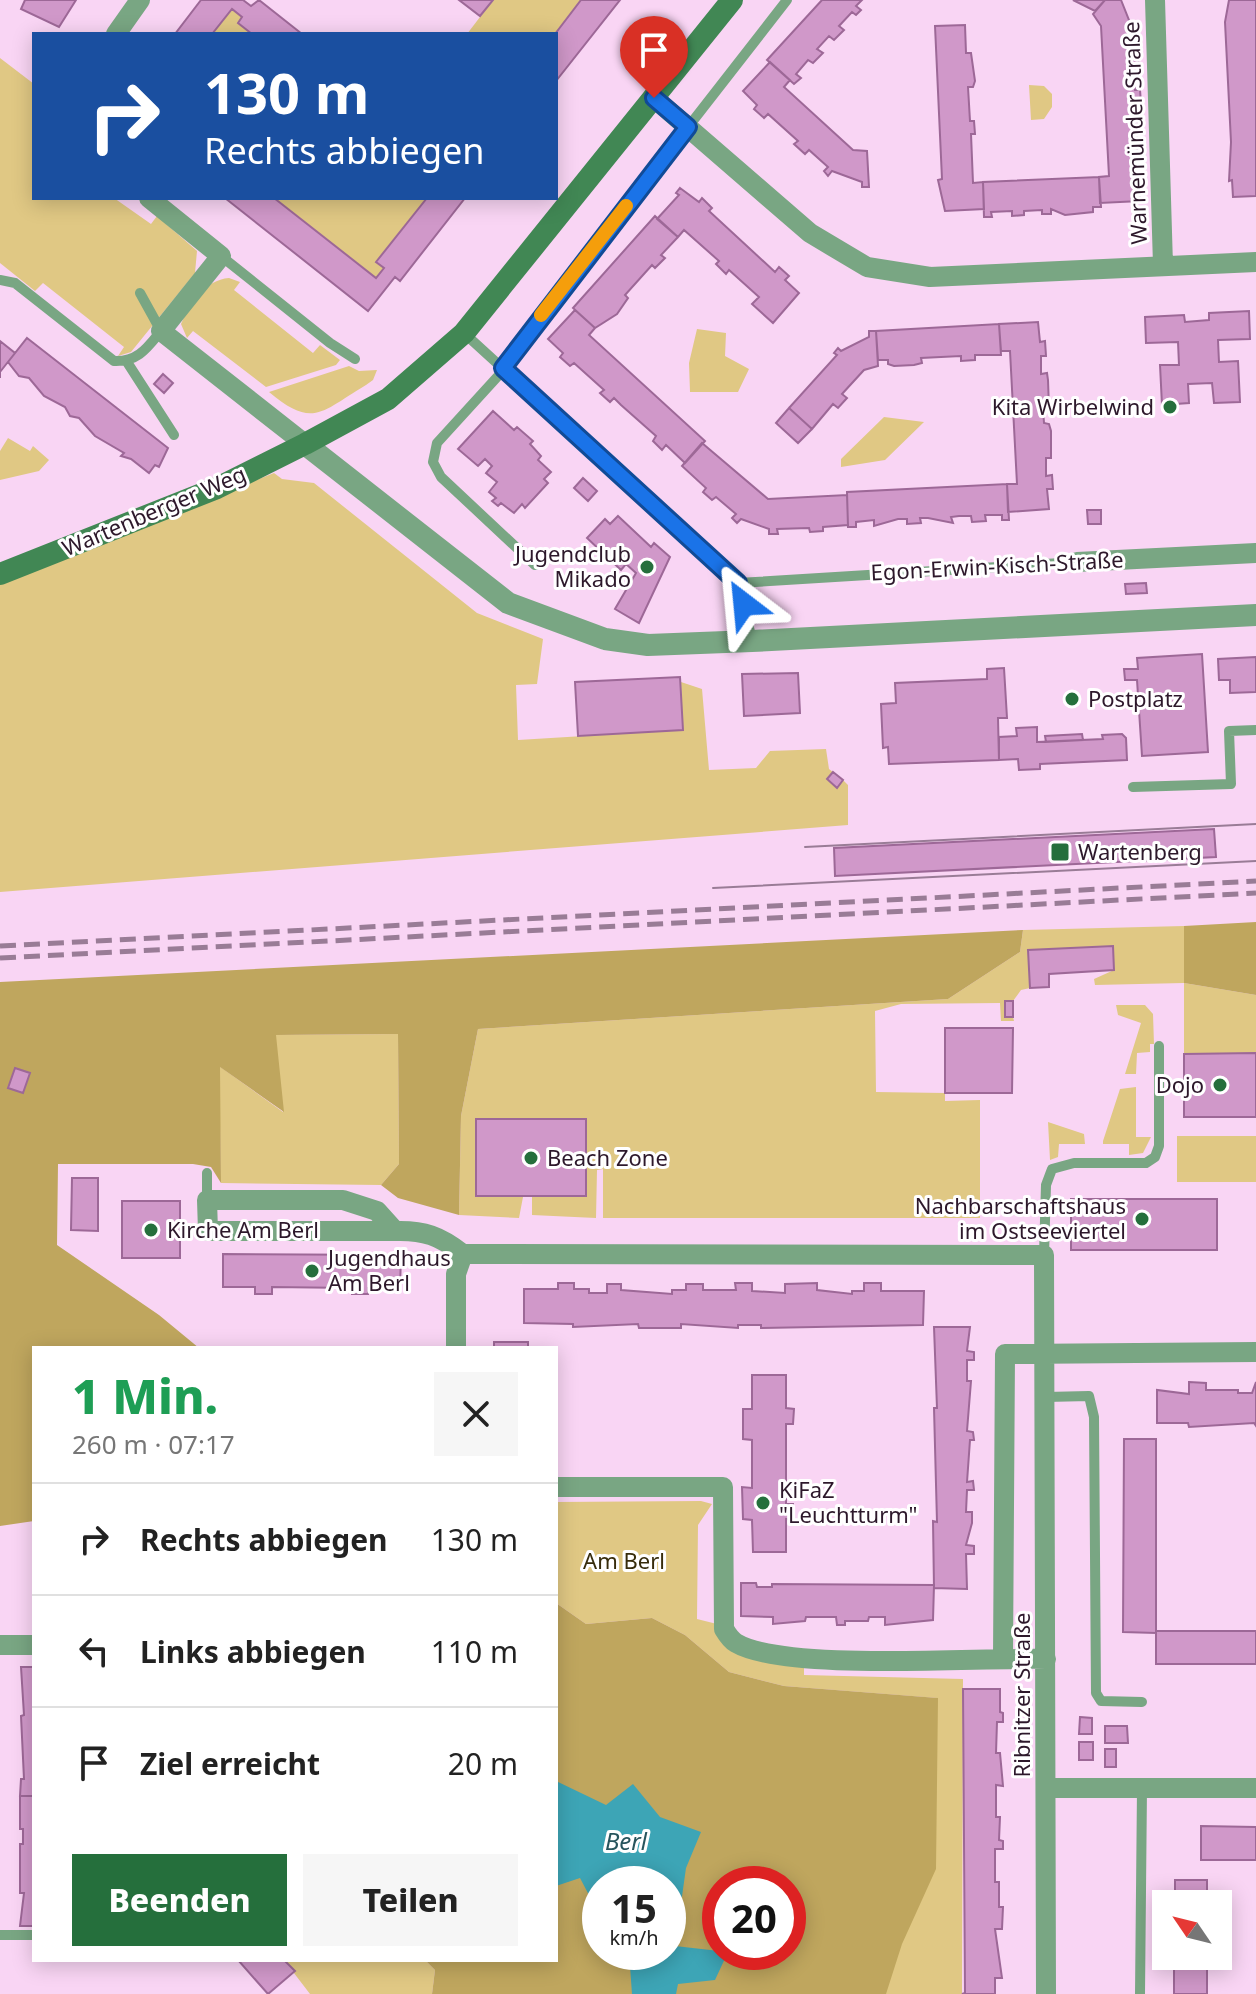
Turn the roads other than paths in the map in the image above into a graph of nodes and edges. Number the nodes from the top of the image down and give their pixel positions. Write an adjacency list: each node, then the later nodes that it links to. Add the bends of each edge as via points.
1 (140, 0): 5 (street)
2 (732, 0): 6 (main road, Wartenberger Weg)
3 (787, 0): 7 (lane)
4 (1155, 0): 11 (street, Warnemünder Straße)
5 (117, 32)
6 (654, 98): 7 (street, Warnemünder Straße); 15 (main road, Wartenberger Weg)
7 (688, 127): 11 (street, Warnemünder Straße, via 810,233 867,267 930,277); 18 (lane)
8 (151, 200): 9 (street)
9 (221, 256): 14 (street); 16 (lane)
10 (1256, 262): 11 (street, Warnemünder Straße)
11 (1163, 265)
12 (0, 280): 17 (lane, via 15,283 114,361)
13 (140, 293): 14 (lane)
14 (161, 331): 17 (lane, via 141,355); 20 (street)
15 (464, 333): 18 (lane); 20 (main road, Wartenberger Weg, via 388,399)
16 (355, 359)
17 (127, 362): 19 (lane)
18 (503, 368): 23 (lane, via 437,443 433,462 441,477); 25 (lane)
19 (174, 435)
20 (305, 444): 24 (main road, Wartenberger Weg, via 217,488); 27 (street, via 508,603 593,635 634,644)
21 (1256, 553): 22 (street, Egon-Erwin-Kisch-Straße)
22 (1077, 562): 25 (lane, Egon-Erwin-Kisch-Straße)
23 (535, 565)
24 (0, 574)
25 (738, 583): 27 (lane)
26 (1256, 615): 27 (street)
27 (752, 641)
28 (1256, 730): 29 (lane, via 1229,731 1231,784)
29 (1133, 787)
30 (1159, 1046): 35 (lane, via 1155,1157 1146,1163 1074,1163 1052,1169 1046,1185)
31 (207, 1173): 32 (lane)
32 (207, 1200): 33 (street, via 343,1200 377,1211); 33 (street, via 208,1231)
33 (395, 1231): 34 (street, via 433,1234)
34 (463, 1254): 35 (street); 36 (street, via 456,1274)
35 (1044, 1255): 37 (street, Ribnitzer Straße)
36 (456, 1346)
37 (1045, 1351): 38 (street); 39 (street, Ribnitzer Straße); 43 (street, Ribnitzer Straße, via 1005,1354)
38 (1256, 1352)
39 (1046, 1397): 44 (street, Ribnitzer Straße); 45 (lane, via 1089,1396 1094,1417 1096,1693 1101,1701)
40 (558, 1487): 43 (street, via 723,1487 724,1629 735,1642 813,1660)
41 (0, 1645): 42 (street)
42 (32, 1645)
43 (1003, 1658): 44 (street)
44 (1046, 1659): 46 (street, Ribnitzer Straße)
45 (1142, 1702)
46 (1046, 1788): 47 (street); 51 (street, Ribnitzer Straße)
47 (1142, 1788): 48 (street); 52 (lane)
48 (1256, 1788)
49 (0, 1935): 50 (lane)
50 (32, 1935)
51 (1046, 1994)
52 (1140, 1994)

